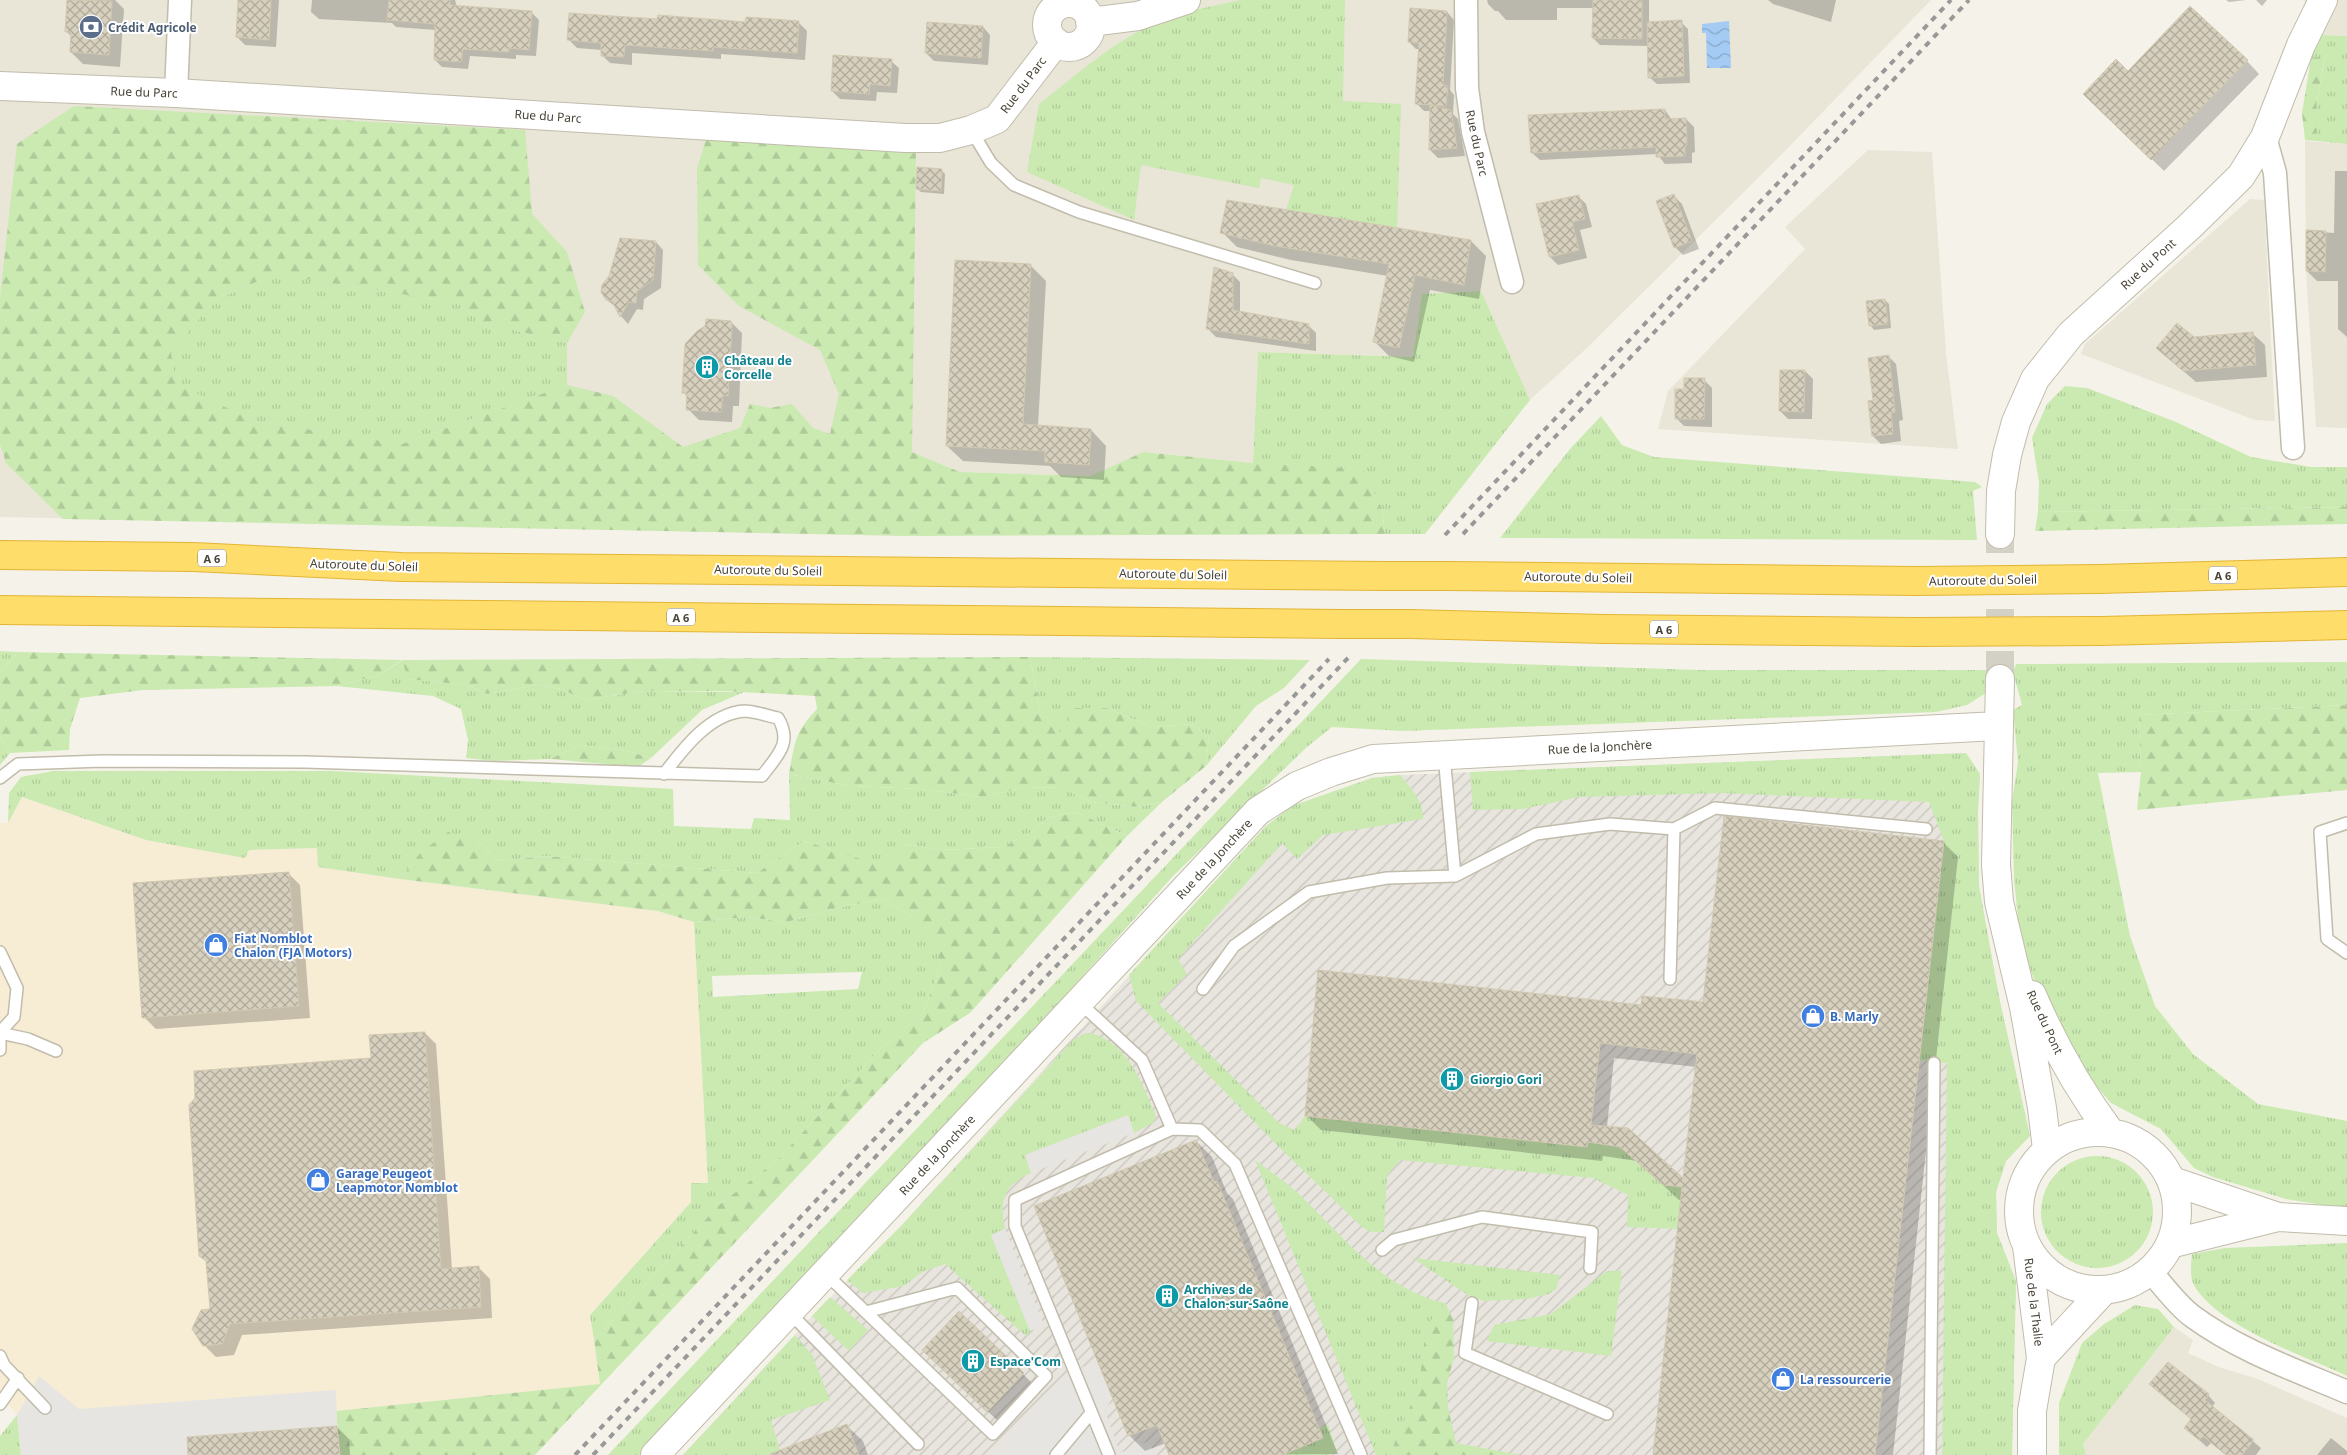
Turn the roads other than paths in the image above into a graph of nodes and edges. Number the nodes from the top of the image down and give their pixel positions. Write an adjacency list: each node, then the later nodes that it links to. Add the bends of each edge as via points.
1 (180, 0): 9 (street)
2 (1186, 0): 6 (street, via 1138,16)
3 (1466, 0): 12 (street, Rue du Parc, via 1467,88 1473,132)
4 (2323, 0): 11 (street, Rue du Pont, via 2301,45)
5 (1062, 2): 6 (street, via 1083,9); 7 (street, via 1051,13 1047,25)
6 (1090, 22): 7 (street, via 1088,35 1079,44 1067,47)
7 (1056, 42): 10 (street, Rue du Parc, via 997,119)
8 (0, 86): 9 (street, Rue du Parc)
9 (176, 93): 10 (street, Rue du Parc, via 905,138 940,138)
10 (971, 130): 13 (lane, via 991,164 1014,186 1079,212)
11 (2265, 138): 14 (street, via 2275,173); 15 (street, Rue du Pont, via 2241,176 2071,334 2034,379 2016,422 2006,463 2001,491)
12 (1512, 282)
13 (1315, 283)
14 (2293, 448)
15 (2000, 534)
16 (11, 555): 17 (highway, Autoroute du Soleil / A 6, bridge, via 193,557 401,567 1916,581)
17 (2347, 572)
18 (9, 610): 19 (highway, A 6, bridge, via 1917,632)
19 (2347, 626)
20 (2000, 678): 21 (street, Rue du Pont)
21 (1997, 726): 22 (street, Rue de la Jonchère); 29 (street, Rue du Pont, via 1996,865)
22 (1444, 755): 28 (lane); 34 (street, Rue de la Jonchère, via 1373,759 1296,786 1258,811)
23 (664, 774): 23 (lane, via 762,776 783,749 785,729 778,718 744,711 720,718 689,742); 24 (lane, via 306,762 102,761 18,764)
24 (0, 778)
25 (2347, 823): 31 (lane, via 2320,832 2327,939)
26 (1674, 829): 27 (lane, via 1715,808); 28 (lane, via 1610,824 1536,834); 32 (lane)
27 (1926, 829)
28 (1455, 876): 33 (lane, via 1387,878 1309,892 1234,946)
29 (1999, 902): 41 (street, Rue du Pont, via 2032,997 2062,1058); 42 (street, Rue du Pont, via 2024,1007)
30 (0, 952): 35 (lane, via 17,988 14,1017)
31 (2347, 953)
32 (1670, 979)
33 (1203, 989)
34 (1080, 1003): 40 (lane, via 1142,1060); 51 (street, Rue de la Jonchère)
35 (0, 1033): 38 (lane, via 28,1039)
36 (0, 1041): 37 (lane)
37 (0, 1050)
38 (56, 1051)
39 (1934, 1063): 69 (lane)
40 (1172, 1129): 62 (lane, via 1015,1200 1015,1226); 68 (lane, via 1200,1130 1235,1164)
41 (2110, 1132): 42 (street, via 2084,1132 2069,1136); 43 (street, via 2130,1138 2155,1155)
42 (2047, 1149): 47 (street, via 2029,1170 2019,1198 2021,1230)
43 (2172, 1182): 44 (street); 46 (street, via 2177,1212)
44 (2278, 1217): 45 (street); 46 (street)
45 (2347, 1222)
46 (2170, 1244): 50 (street)
47 (2027, 1246): 52 (street, via 2040,1265 2058,1279 2079,1288); 57 (street, Rue de la Thalie)
48 (1382, 1250): 49 (lane, via 1394,1240 1482,1217 1592,1232)
49 (1590, 1268)
50 (2150, 1271): 52 (street, via 2128,1284); 59 (street, via 2198,1320 2272,1360)
51 (826, 1274): 54 (street, Rue de la Jonchère); 55 (lane)
52 (2104, 1290): 57 (street, Rue de la Thalie)
53 (1472, 1303): 63 (lane, via 1464,1353)
54 (789, 1312): 64 (lane); 65 (street, Rue de la Jonchère)
55 (866, 1312): 55 (lane, via 993,1434 1046,1376 957,1288)
56 (0, 1356): 58 (lane)
57 (2041, 1358): 70 (street, Rue de la Thalie, via 2032,1411)
58 (18, 1378): 60 (lane); 61 (lane)
59 (2347, 1392)
60 (0, 1404)
61 (45, 1408)
62 (1092, 1413): 66 (lane); 67 (lane)
63 (1608, 1414)
64 (918, 1444)
65 (654, 1455)
66 (1056, 1455)
67 (1109, 1455)
68 (1361, 1455)
69 (1930, 1455)
70 (2032, 1455)

